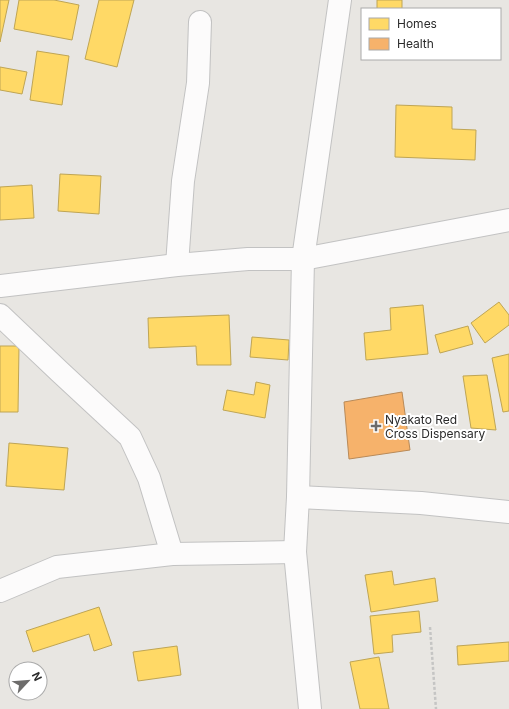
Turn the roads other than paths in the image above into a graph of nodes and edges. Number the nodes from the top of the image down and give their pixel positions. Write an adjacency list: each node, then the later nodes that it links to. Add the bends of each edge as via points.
1 (340, 0): 4 (street)
2 (200, 22): 5 (street, via 198,83 183,181)
3 (509, 220): 4 (street)
4 (303, 259): 5 (street, via 248,259); 8 (street)
5 (177, 265): 6 (street)
6 (0, 286)
7 (0, 315): 11 (street, via 130,437 149,478)
8 (298, 497): 9 (street, via 421,503); 10 (street)
9 (509, 512)
10 (295, 552): 11 (street); 13 (street)
11 (172, 554): 12 (street, via 57,567)
12 (0, 591)
13 (310, 709)

